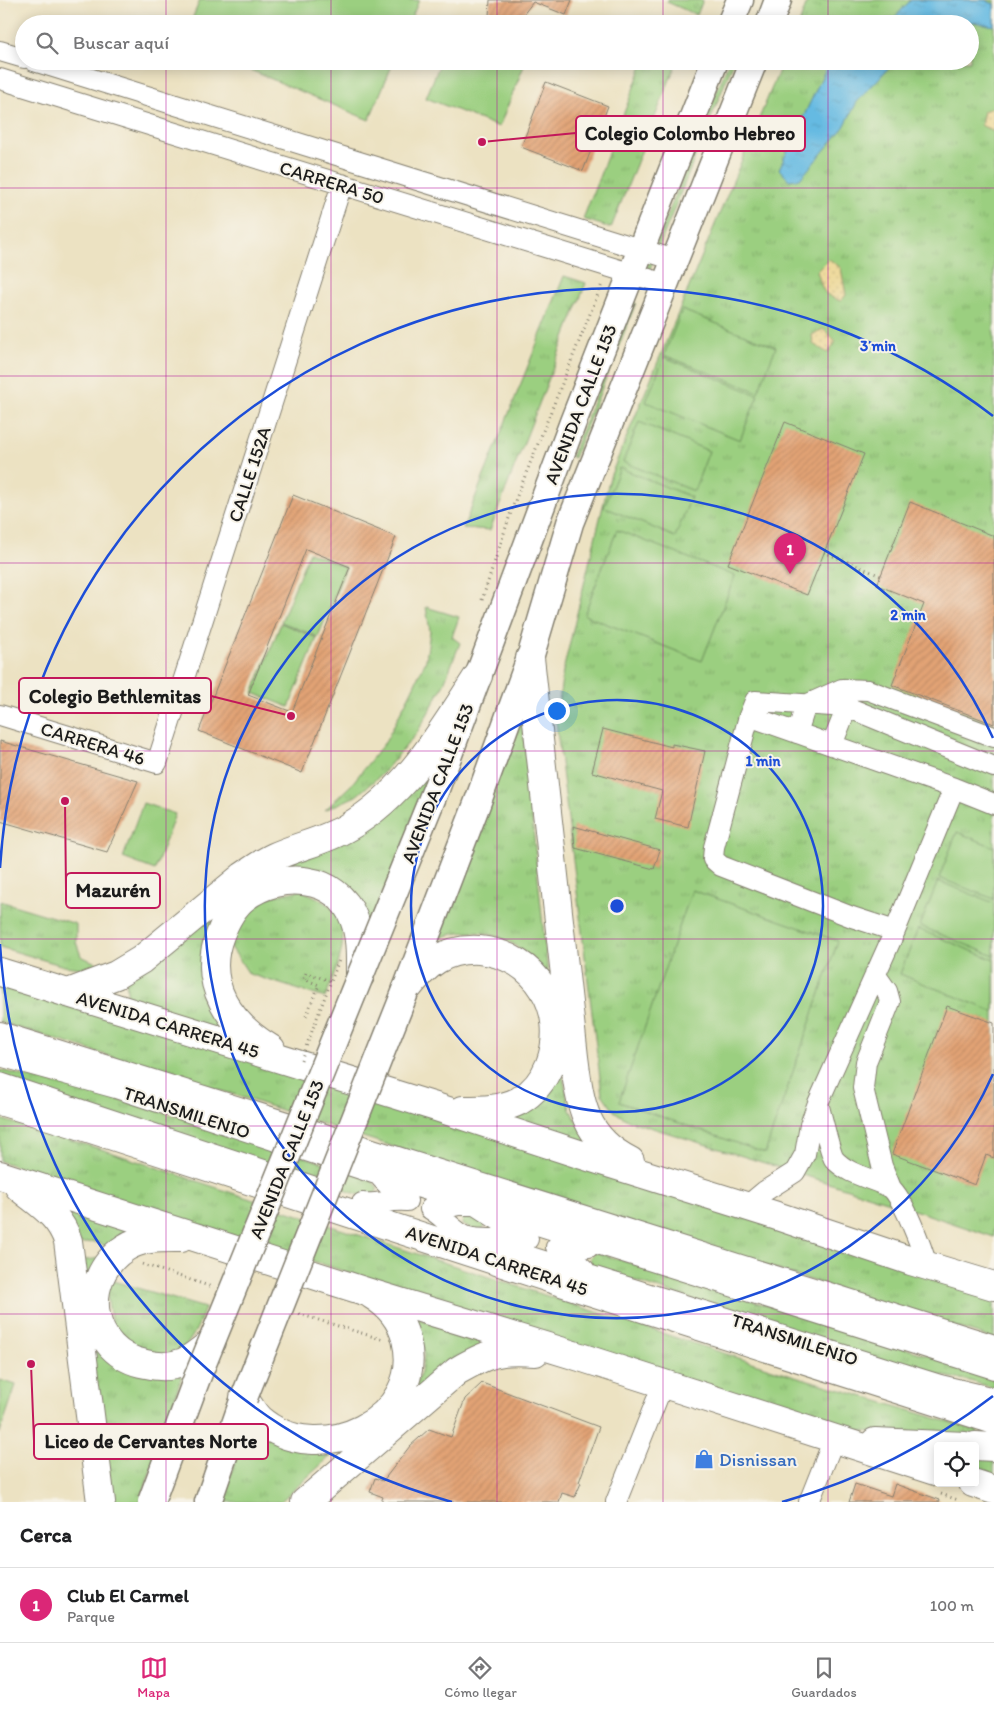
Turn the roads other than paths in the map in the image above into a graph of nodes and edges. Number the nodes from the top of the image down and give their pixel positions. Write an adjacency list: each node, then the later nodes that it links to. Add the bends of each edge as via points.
1 (740, 0): 3 (main road)
2 (778, 0): 4 (main road)
3 (734, 15)
4 (772, 15)
5 (0, 51): 6 (street)
6 (15, 55)
7 (63, 70): 12 (street, CARRERA 50)
8 (711, 70): 12 (main road, AVENIDA CALLE 153)
9 (750, 70): 13 (main road, AVENIDA CALLE 153)
10 (0, 79): 11 (street, CARRERA 50)
11 (342, 184): 14 (street, CARRERA 50); 26 (street, CALLE 152A)
12 (641, 249): 13 (street, CARRERA 50); 14 (main road, AVENIDA CALLE 153)
13 (675, 260): 15 (main road, AVENIDA CALLE 153)
14 (631, 274): 15 (street, CARRERA 50); 18 (main road, AVENIDA CALLE 153)
15 (665, 284): 16 (main road, AVENIDA CALLE 153)
16 (570, 523): 17 (main road, AVENIDA CALLE 153); 29 (main road, AVENIDA CALLE 153, via 524,577)
17 (530, 658): 35 (main road, AVENIDA CALLE 153); 46 (highway, via 580,1103 588,1123 601,1141 622,1158)
18 (478, 676): 29 (main road, AVENIDA CALLE 153); 36 (highway, via 420,762 369,813 321,841 274,857 255,868 123,971)
19 (806, 705): 20 (street); 22 (street, via 755,701); 23 (street); 24 (street, via 842,689 868,690)
20 (847, 707): 25 (street); 27 (street)
21 (0, 715): 26 (street, CARRERA 46)
22 (749, 716): 23 (street); 31 (street, via 714,846 714,859 721,866 751,878)
23 (797, 733): 25 (street)
24 (994, 737)
25 (832, 745): 28 (street)
26 (157, 763)
27 (994, 767)
28 (954, 788): 30 (street); 31 (street)
29 (442, 791): 32 (main road, AVENIDA CALLE 153, bridge); 79 (main road, AVENIDA CALLE 153, via 215,1372)
30 (994, 804)
31 (895, 931): 34 (street)
32 (350, 968): 39 (highway, via 359,935 354,918 344,902 316,882 300,880 266,885 243,899 225,922 214,955 214,969 226,1009 256,1040); 62 (main road, AVENIDA CALLE 153, bridge)
33 (0, 972): 36 (highway, AVENIDA CARRERA 45)
34 (875, 974): 42 (street); 47 (street, via 887,991 890,1002 866,1062 862,1088 882,1166)
35 (406, 990): 43 (highway, via 427,965 448,954 489,951 520,964 533,975 544,988 556,1020 553,1054 547,1070 526,1097 507,1106 487,1110); 67 (main road, AVENIDA CALLE 153, bridge)
36 (68, 993): 39 (highway, AVENIDA CARRERA 45)
37 (0, 1036): 63 (highway)
38 (0, 1056): 44 (street, TRANSMILENIO, via 116,1088)
39 (303, 1066): 43 (highway, AVENIDA CARRERA 45)
40 (0, 1083): 49 (street, TRANSMILENIO)
41 (0, 1101): 69 (highway, AVENIDA CARRERA 45)
42 (818, 1103): 47 (street, via 833,1158 849,1170); 51 (street, via 805,1154 796,1172)
43 (436, 1107): 46 (highway, AVENIDA CARRERA 45)
44 (373, 1173): 48 (street, TRANSMILENIO); 50 (street, TRANSMILENIO)
45 (3, 1176): 54 (highway); 77 (highway, via 54,1215 65,1230)
46 (671, 1183): 51 (highway, AVENIDA CARRERA 45)
47 (892, 1188): 58 (street, via 922,1246)
48 (407, 1201): 49 (street, TRANSMILENIO); 52 (street, TRANSMILENIO)
49 (362, 1203): 53 (street, TRANSMILENIO)
50 (475, 1205): 52 (street, TRANSMILENIO); 55 (street, TRANSMILENIO); 57 (street, TRANSMILENIO)
51 (747, 1206): 58 (highway, AVENIDA CARRERA 45)
52 (430, 1209): 53 (street, TRANSMILENIO)
53 (468, 1237): 55 (street, TRANSMILENIO); 59 (street, TRANSMILENIO)
54 (201, 1238): 61 (highway); 62 (highway, via 157,1238 126,1247 107,1264 101,1277 95,1297 96,1316 103,1336 116,1353 134,1362 155,1366 184,1362)
55 (528, 1239): 56 (street, TRANSMILENIO)
56 (556, 1247): 57 (street, TRANSMILENIO); 59 (street, TRANSMILENIO)
57 (606, 1248): 65 (street, TRANSMILENIO)
58 (927, 1266): 60 (highway, AVENIDA CARRERA 45)
59 (598, 1277): 68 (street, TRANSMILENIO, via 940,1385)
60 (994, 1286)
61 (367, 1292): 64 (highway); 67 (highway, via 395,1315 408,1349 409,1366 405,1382 388,1411 368,1427 344,1438 318,1441 280,1432 260,1420)
62 (212, 1342): 78 (main road, AVENIDA CALLE 153, bridge)
63 (994, 1349)
64 (580, 1357): 66 (highway); 81 (highway, via 512,1350 492,1353 474,1361 457,1371)
65 (994, 1369)
66 (663, 1384): 70 (highway); 82 (street)
67 (244, 1398): 80 (main road, AVENIDA CALLE 153)
68 (994, 1398)
69 (994, 1420)
70 (834, 1439): 71 (highway); 74 (highway); 83 (street)
71 (934, 1444)
72 (979, 1446): 73 (highway)
73 (994, 1447)
74 (934, 1471)
75 (979, 1485): 76 (highway)
76 (994, 1490)
77 (101, 1502)
78 (151, 1502)
79 (169, 1502)
80 (208, 1502)
81 (305, 1502)
82 (616, 1502)
83 (809, 1502)

